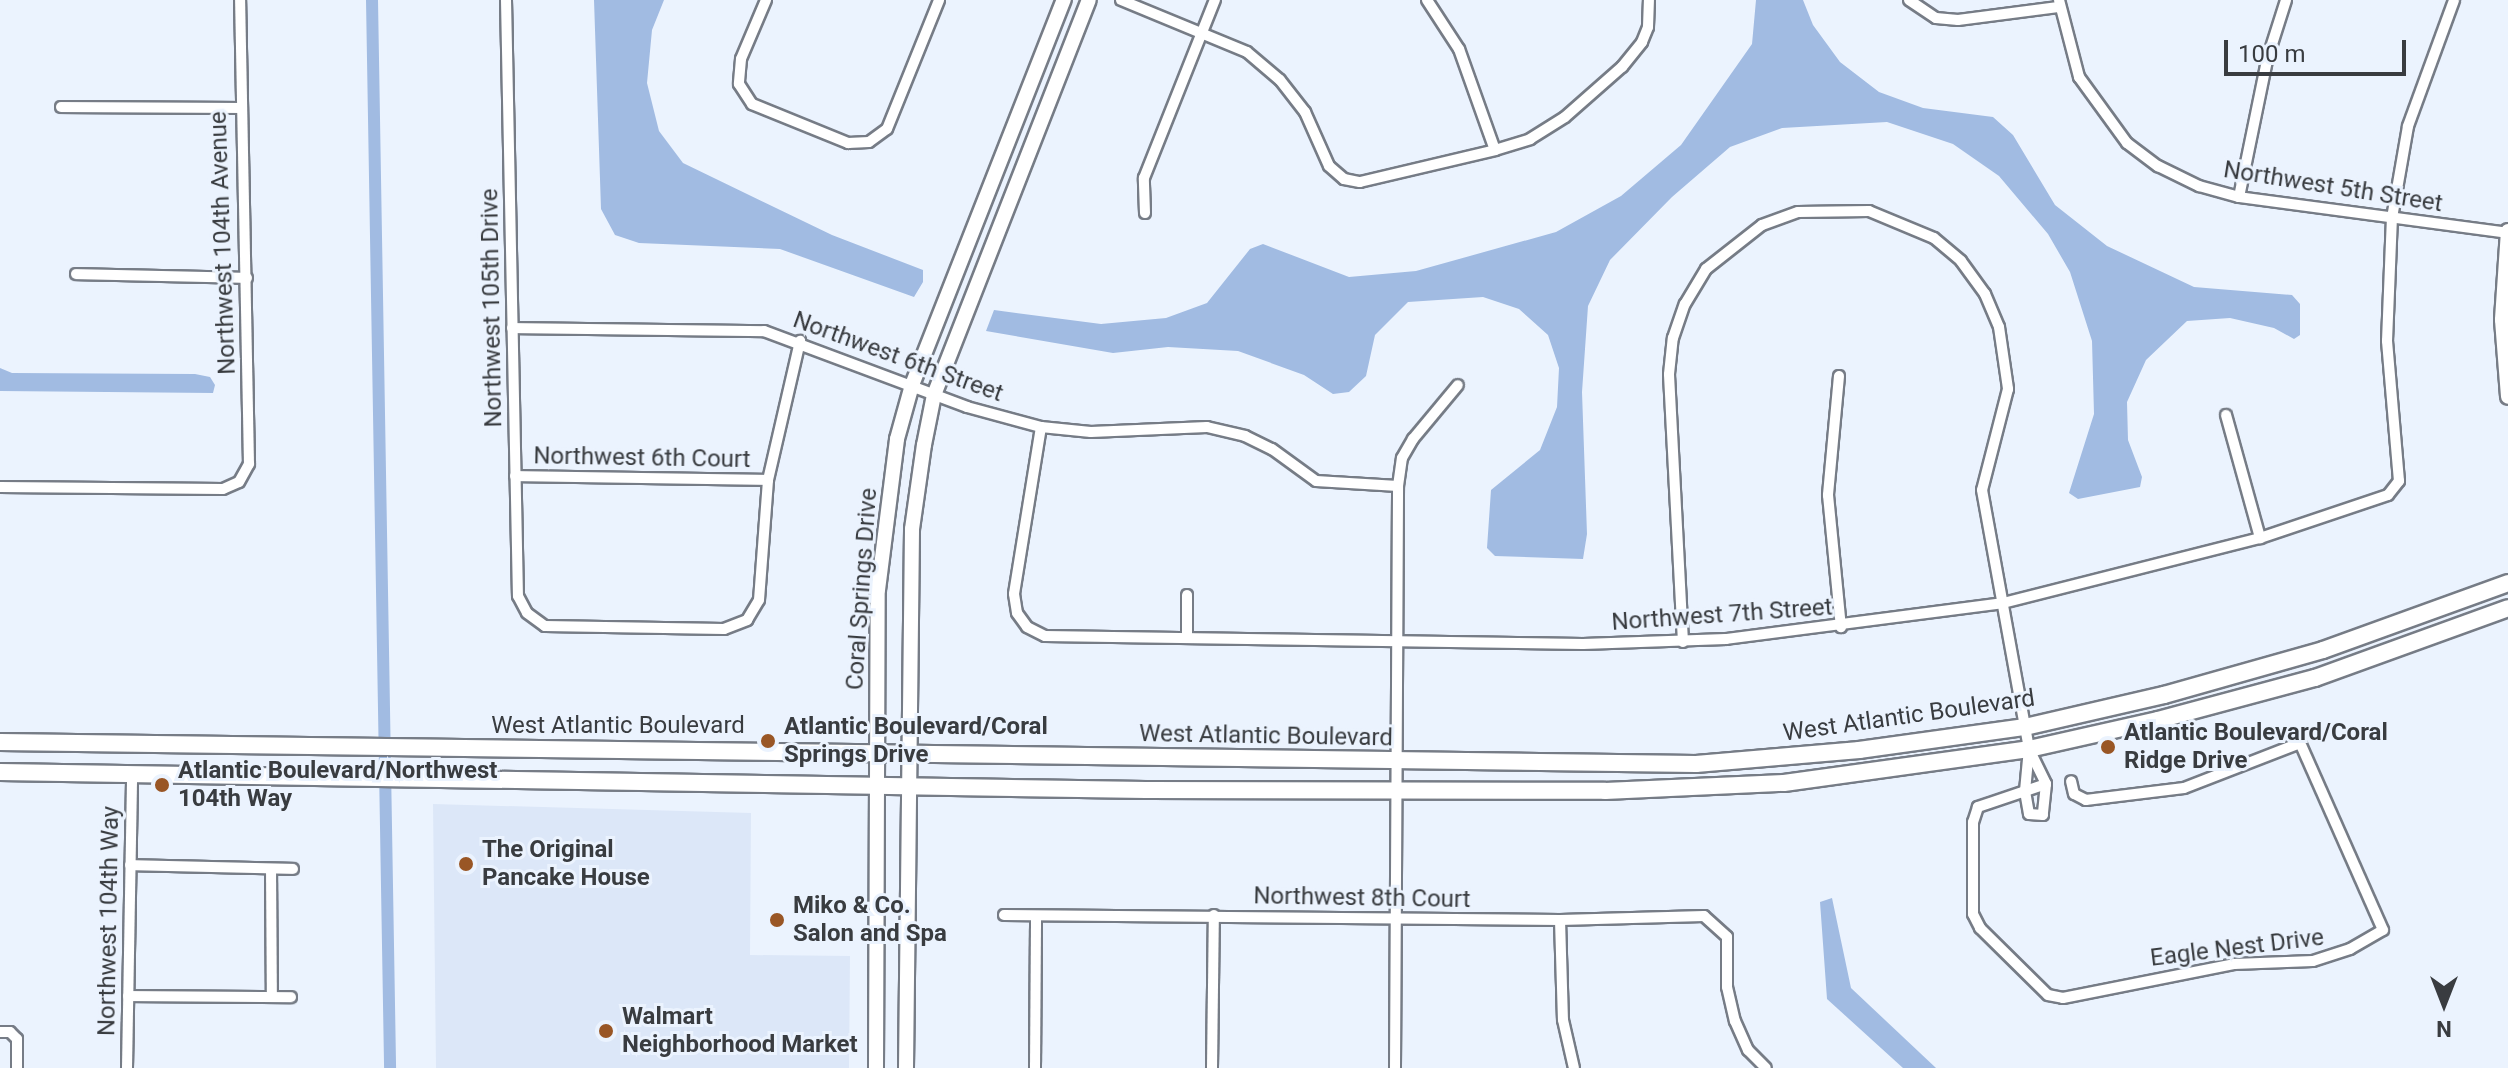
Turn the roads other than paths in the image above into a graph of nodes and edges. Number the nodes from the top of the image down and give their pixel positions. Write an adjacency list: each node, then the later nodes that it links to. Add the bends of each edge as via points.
1 (240, 0): 17 (street, Northwest 104th Avenue)
2 (506, 0): 25 (street, Northwest 105th Drive)
3 (766, 0): 4 (street, via 741,59 739,84 752,104 848,143 869,142 887,129)
4 (939, 0)
5 (1064, 0): 28 (main road, Coral Springs Drive)
6 (1089, 0): 30 (main road, Coral Springs Drive)
7 (1121, 0): 15 (street)
8 (1215, 0): 15 (street)
9 (1427, 0): 18 (street, via 1459,49)
10 (1649, 0): 18 (street, via 1642,42 1597,92 1530,139)
11 (1909, 0): 14 (street, via 1936,18 1958,20)
12 (2286, 0): 19 (street, via 2267,60)
13 (2454, 0): 21 (street, via 2408,126)
14 (2058, 3): 19 (street, Northwest 5th Street, via 2079,77 2127,143 2199,186)
15 (1201, 33): 18 (street, via 1247,52 1280,80 1305,112 1329,166 1344,179 1360,182); 20 (street, via 1144,178)
16 (61, 107): 17 (street)
17 (239, 108): 24 (street, Northwest 104th Avenue)
18 (1495, 150)
19 (2239, 197): 21 (street, Northwest 5th Street)
20 (1145, 213)
21 (2392, 218): 22 (street, Northwest 5th Street); 38 (street, Northwest 7th Street, via 2387,341 2399,481 2388,495)
22 (2508, 232): 31 (main road, via 2502,320)
23 (76, 274): 24 (street)
24 (247, 278): 37 (street, Northwest 104th Avenue, via 249,464 239,482 223,489)
25 (512, 328): 26 (street, Northwest 6th Street, via 722,328); 34 (street, Northwest 105th Drive)
26 (800, 341): 28 (street, Northwest 6th Street); 35 (street)
27 (1839, 376): 43 (street, via 1828,495)
28 (912, 385): 30 (street, Northwest 6th Street); 50 (main road, Coral Springs Drive, via 882,528)
29 (1458, 385): 36 (street, via 1413,439 1402,458)
30 (934, 395): 33 (street, Northwest 6th Street); 51 (main road, Coral Springs Drive, via 912,529)
31 (2508, 397)
32 (2226, 415): 38 (street)
33 (1041, 427): 36 (street, Northwest 6th Street, via 1123,432 1207,427 1245,436 1316,481); 44 (street, Northwest 7th Street, via 1014,594 1017,613 1027,627 1045,636)
34 (515, 476): 35 (street, Northwest 6th Court); 35 (street, Northwest 105th Drive, via 518,596 527,613 545,626 724,629 747,620 759,600)
35 (768, 480)
36 (1398, 486): 45 (street)
37 (0, 487)
38 (2260, 538): 41 (street, Northwest 7th Street, via 2145,572)
39 (2508, 583): 47 (main road, West Atlantic Boulevard, via 2323,650)
40 (1187, 595): 44 (street)
41 (2003, 603): 43 (street, Northwest 7th Street); 46 (street, via 1982,490 2008,389 2007,357 1985,294 1961,261 1934,238 1902,221 1835,208 1762,225 1706,269 1681,315 1669,374); 47 (street)
42 (2508, 608): 49 (main road, West Atlantic Boulevard, via 2315,678)
43 (1841, 627): 46 (street, Northwest 7th Street)
44 (1187, 637): 45 (street, Northwest 7th Street)
45 (1397, 642): 46 (street, Northwest 7th Street); 52 (street)
46 (1683, 642)
47 (2025, 727): 49 (street); 52 (main road, West Atlantic Boulevard, via 1859,750 1696,764)
48 (0, 742): 50 (main road, West Atlantic Boulevard)
49 (2029, 749): 56 (street); 59 (main road, West Atlantic Boulevard, via 1770,784 1605,791); 60 (street)
50 (875, 751): 51 (main road, West Atlantic Boulevard); 57 (main road, Coral Springs Drive)
51 (908, 751): 52 (main road, West Atlantic Boulevard); 58 (main road, Coral Springs Drive)
52 (1394, 762): 59 (street)
53 (0, 772): 54 (main road, West Atlantic Boulevard)
54 (132, 774): 57 (main road, West Atlantic Boulevard); 61 (street, Northwest 104th Way)
55 (2071, 781): 60 (street, Eagle Nest Drive, via 2074,794 2086,800 2184,788 2300,743 2383,930 2350,949 2313,961 2220,966 2063,998 2048,995 1989,938 1973,914 1973,822 1978,807)
56 (2046, 784): 60 (street, Eagle Nest Drive); 60 (street, via 2043,815 2029,814)
57 (876, 786): 58 (main road, West Atlantic Boulevard); 75 (main road, Coral Springs Drive)
58 (908, 787): 59 (main road, West Atlantic Boulevard); 76 (main road, Coral Springs Drive)
59 (1394, 790): 67 (street)
60 (2025, 791)
61 (130, 865): 62 (street); 69 (street, Northwest 104th Way)
62 (271, 869): 63 (street); 70 (street)
63 (293, 869)
64 (1004, 915): 66 (street, Northwest 8th Court)
65 (1214, 915): 66 (street, Northwest 8th Court); 67 (street, Northwest 8th Court); 78 (street)
66 (1036, 916): 77 (street)
67 (1394, 918): 68 (street, Northwest 8th Court); 79 (street)
68 (1560, 920): 80 (street, via 1563,1020); 81 (street, Northwest 8th Court, via 1704,916 1718,924 1727,937 1727,987 1735,1021 1748,1050)
69 (128, 996): 70 (street); 74 (street, Northwest 104th Way)
70 (272, 997): 71 (street)
71 (291, 997)
72 (0, 1032): 73 (street, via 17,1039)
73 (17, 1068)
74 (127, 1068)
75 (876, 1068)
76 (906, 1068)
77 (1035, 1068)
78 (1212, 1068)
79 (1395, 1068)
80 (1574, 1068)
81 (1766, 1068)

